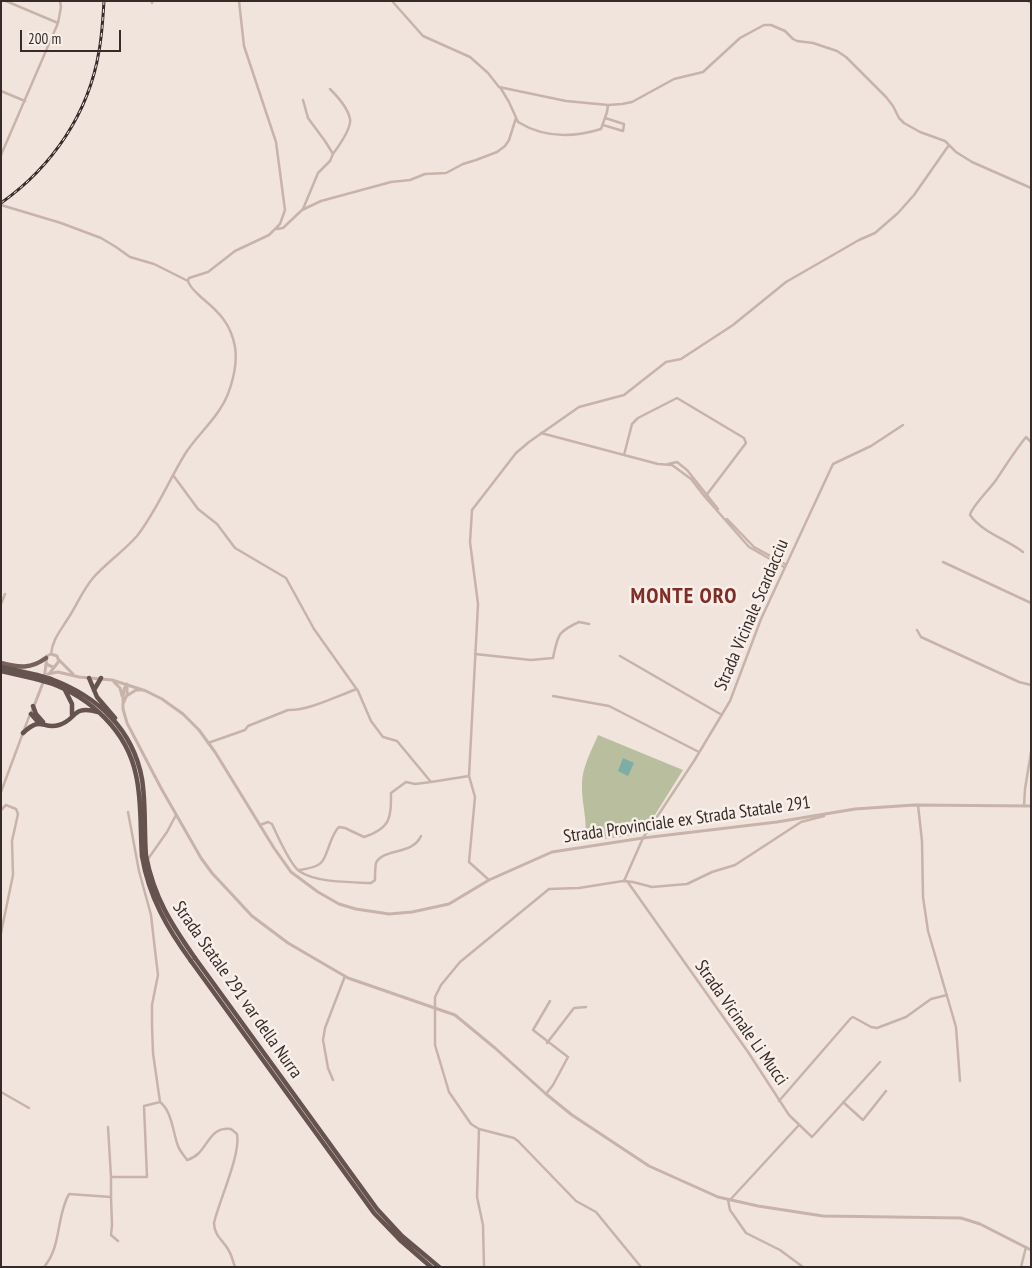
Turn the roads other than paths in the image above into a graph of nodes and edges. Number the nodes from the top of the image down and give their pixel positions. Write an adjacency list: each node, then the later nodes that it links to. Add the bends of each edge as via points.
1 (6, 1): 5 (street)
2 (60, 1): 5 (street)
3 (240, 1): 21 (street, via 244,46 276,142 284,210)
4 (392, 1): 6 (street, via 423,36 470,57)
5 (58, 23): 10 (street)
6 (499, 87): 11 (street, via 566,101); 12 (street)
7 (330, 90): 16 (street, via 341,100 350,119 339,146)
8 (1, 91): 10 (street)
9 (303, 100): 16 (street, via 308,118)
10 (25, 102): 17 (street)
11 (608, 105): 13 (street); 15 (street, via 632,102 674,80 703,72 740,38 764,25 771,25 793,39 825,46 846,57 886,97 904,123)
12 (516, 118): 14 (street, via 528,128 565,136 588,133 601,129); 20 (street, via 509,140 497,152 446,173 392,182 321,201)
13 (605, 118): 14 (street); 14 (street, via 624,124 623,131)
14 (602, 125)
15 (949, 145): 18 (street, via 972,162); 24 (street, via 914,195 875,233 786,282 733,325 681,359 666,362 624,395 579,407)
16 (332, 154): 20 (street, via 330,161 318,173)
17 (1, 155)
18 (1031, 188)
19 (1, 205): 22 (street, via 101,238 130,258 154,264)
20 (302, 210): 21 (street, via 282,228)
21 (276, 229): 22 (street)
22 (188, 281): 27 (street, via 225,320 235,347 236,361 234,375 220,409)
23 (903, 425): 31 (street, Strada Vicinale Scardacciu, via 872,446 833,464)
24 (541, 433): 26 (street); 38 (street, via 516,453 472,510 470,542 478,604)
25 (1031, 442): 29 (street, via 1026,437 970,515 984,529)
26 (624, 455): 28 (street, via 679,469); 28 (street, via 632,424 678,398 744,438 746,443)
27 (173, 475): 37 (street, via 136,537 97,573 83,591 55,640); 58 (street, via 198,509 217,524 236,548 286,578 314,629)
28 (705, 496): 31 (street, via 749,547)
29 (1023, 552)
30 (943, 562): 33 (street)
31 (785, 565): 68 (street, Strada Vicinale Scardacciu)
32 (5, 594): 34 (street)
33 (1031, 603)
34 (1, 604)
35 (589, 624): 38 (street, via 580,622 560,632 553,658 531,660)
36 (917, 630): 56 (street, via 921,637 947,650)
37 (51, 654): 40 (street); 41 (street)
38 (475, 654): 77 (street)
39 (620, 656): 68 (street)
40 (46, 658): 42 (main road, via 22,668); 43 (street)
41 (58, 659): 45 (street); 48 (street)
42 (1, 662)
43 (46, 664): 45 (street); 53 (street)
44 (1, 666): 49 (highway, Strada Statale 291 var della Nurra)
45 (53, 667): 47 (street, Strada Provinciale ex Strada Statale 291); 52 (street)
46 (1, 671): 49 (highway, Strada Statale 291 var della Nurra)
47 (65, 673): 48 (street, Strada Provinciale ex Strada Statale 291); 52 (street, via 58,672)
48 (73, 674): 50 (street, Strada Provinciale ex Strada Statale 291)
49 (37, 677): 52 (highway, Strada Statale 291 var della Nurra, bridge)
50 (89, 678): 51 (street, Strada Provinciale ex Strada Statale 291); 59 (highway)
51 (101, 678): 54 (street, Strada Provinciale ex Strada Statale 291); 59 (highway)
52 (50, 679): 53 (street); 57 (highway, Strada Statale 291 var della Nurra); 72 (highway, Strada Statale 291 var della Nurra, via 88,697)
53 (44, 680): 65 (street)
54 (112, 680): 55 (street, Strada Provinciale ex Strada Statale 291); 63 (street)
55 (127, 684): 60 (street, Strada Provinciale ex Strada Statale 291); 61 (street); 63 (street)
56 (1031, 685)
57 (64, 688): 66 (highway, Strada Statale 291 var della Nurra); 69 (highway, via 72,704)
58 (357, 689): 74 (street, via 316,705 288,710); 78 (street, via 371,721 383,738 398,741)
59 (94, 690): 72 (highway)
60 (146, 690): 61 (street, via 136,690); 74 (street, Strada Provinciale ex Strada Statale 291, via 183,714)
61 (127, 695): 64 (street)
62 (553, 696): 75 (street, via 608,706)
63 (123, 697): 64 (street)
64 (123, 704): 86 (street, via 127,723)
65 (34, 706): 67 (street); 71 (highway, via 36,714)
66 (99, 712): 69 (highway, via 82,710); 90 (highway, Strada Statale 291 var della Nurra, via 118,735 134,767)
67 (31, 714): 70 (highway); 73 (street)
68 (722, 714): 75 (street, Strada Vicinale Scardacciu)
69 (71, 716): 71 (highway, via 57,726)
70 (40, 723): 71 (highway); 73 (highway, via 33,724)
71 (46, 724)
72 (118, 726): 90 (highway, Strada Statale 291 var della Nurra, via 142,779)
73 (23, 733): 79 (street)
74 (208, 743): 87 (street, Strada Provinciale ex Strada Statale 291)
75 (699, 752): 89 (street, Strada Vicinale Scardacciu)
76 (1031, 752): 81 (street)
77 (469, 776): 78 (street); 93 (street, via 475,797 469,862)
78 (431, 782): 91 (street, via 406,782 391,792 391,810 383,828 364,836 339,827 330,840 323,861)
79 (1, 792)
80 (918, 805): 81 (street, Strada Provinciale ex Strada Statale 291); 85 (street, Strada Provinciale ex Strada Statale 291); 98 (street, via 928,932)
81 (1024, 806): 82 (street, Strada Provinciale ex Strada Statale 291)
82 (1031, 806)
83 (1, 810): 96 (street, via 8,805 18,814 12,841 13,875)
84 (128, 812): 92 (street)
85 (834, 812): 89 (street, Strada Provinciale ex Strada Statale 291); 95 (street, via 801,822 735,865 687,884 652,887)
86 (176, 815): 92 (street); 97 (street, via 212,873 252,916)
87 (260, 825): 91 (street, via 272,824); 93 (street, Strada Provinciale ex Strada Statale 291, via 292,872 327,898 356,909 389,914 440,907)
88 (421, 836): 91 (street, via 410,847 379,859 372,883 326,880)
89 (643, 838): 93 (street, Strada Provinciale ex Strada Statale 291, via 552,852); 94 (street, Strada Vicinale Scardacciu)
90 (144, 856): 119 (highway, Strada Statale 291 var della Nurra, bridge, via 160,902 193,959)
91 (298, 870)
92 (139, 871): 110 (street, via 151,915 158,975 152,1025)
93 (489, 880)
94 (623, 881): 95 (street); 101 (street, via 549,889 460,962 441,985 435,997)
95 (628, 881): 109 (street, Strada Vicinale Li Mucci)
96 (1, 932)
97 (345, 976): 101 (street); 104 (street, via 323,1040)
98 (948, 995): 105 (street, via 956,1027); 109 (street, via 931,999 906,1016 877,1028 851,1018)
99 (550, 1001): 102 (street, via 533,1029)
100 (586, 1006): 102 (street, via 574,1008)
101 (435, 1008): 108 (street, via 462,1020); 115 (street, via 435,1045 449,1092 471,1124)
102 (547, 1042): 108 (street, via 568,1057)
103 (880, 1062): 111 (street, Strada Vicinale Li Mucci)
104 (333, 1080)
105 (960, 1081)
106 (886, 1091): 111 (street, via 863,1120)
107 (1, 1092): 112 (street)
108 (546, 1094): 118 (street, via 649,1166)
109 (779, 1101): 113 (street, Strada Vicinale Li Mucci)
110 (160, 1102): 116 (street, via 144,1106 147,1177); 124 (street, via 164,1104 179,1149 187,1160 199,1154 215,1132 225,1128 234,1130 236,1134 230,1172 214,1223 215,1232 229,1250)
111 (843, 1102): 113 (street, Strada Vicinale Li Mucci, via 812,1137)
112 (29, 1108)
113 (799, 1124): 118 (street)
114 (108, 1127): 116 (street)
115 (479, 1129): 127 (street, via 477,1197 483,1225); 128 (street, via 514,1138 576,1201 596,1212)
116 (111, 1178): 117 (street)
117 (111, 1197): 120 (street, via 111,1235); 123 (street, via 68,1194 52,1258)
118 (729, 1200): 121 (street, via 823,1216 961,1218); 129 (street, via 730,1210 746,1233 780,1250)
119 (376, 1211): 125 (highway, Strada Statale 291 var della Nurra, via 400,1240); 126 (highway, Strada Statale 291 var della Nurra)
120 (118, 1242)
121 (1026, 1247): 122 (street); 130 (street)
122 (1031, 1250)
123 (44, 1267)
124 (235, 1267)
125 (432, 1267)
126 (439, 1267)
127 (484, 1267)
128 (641, 1267)
129 (803, 1267)
130 (1022, 1267)

